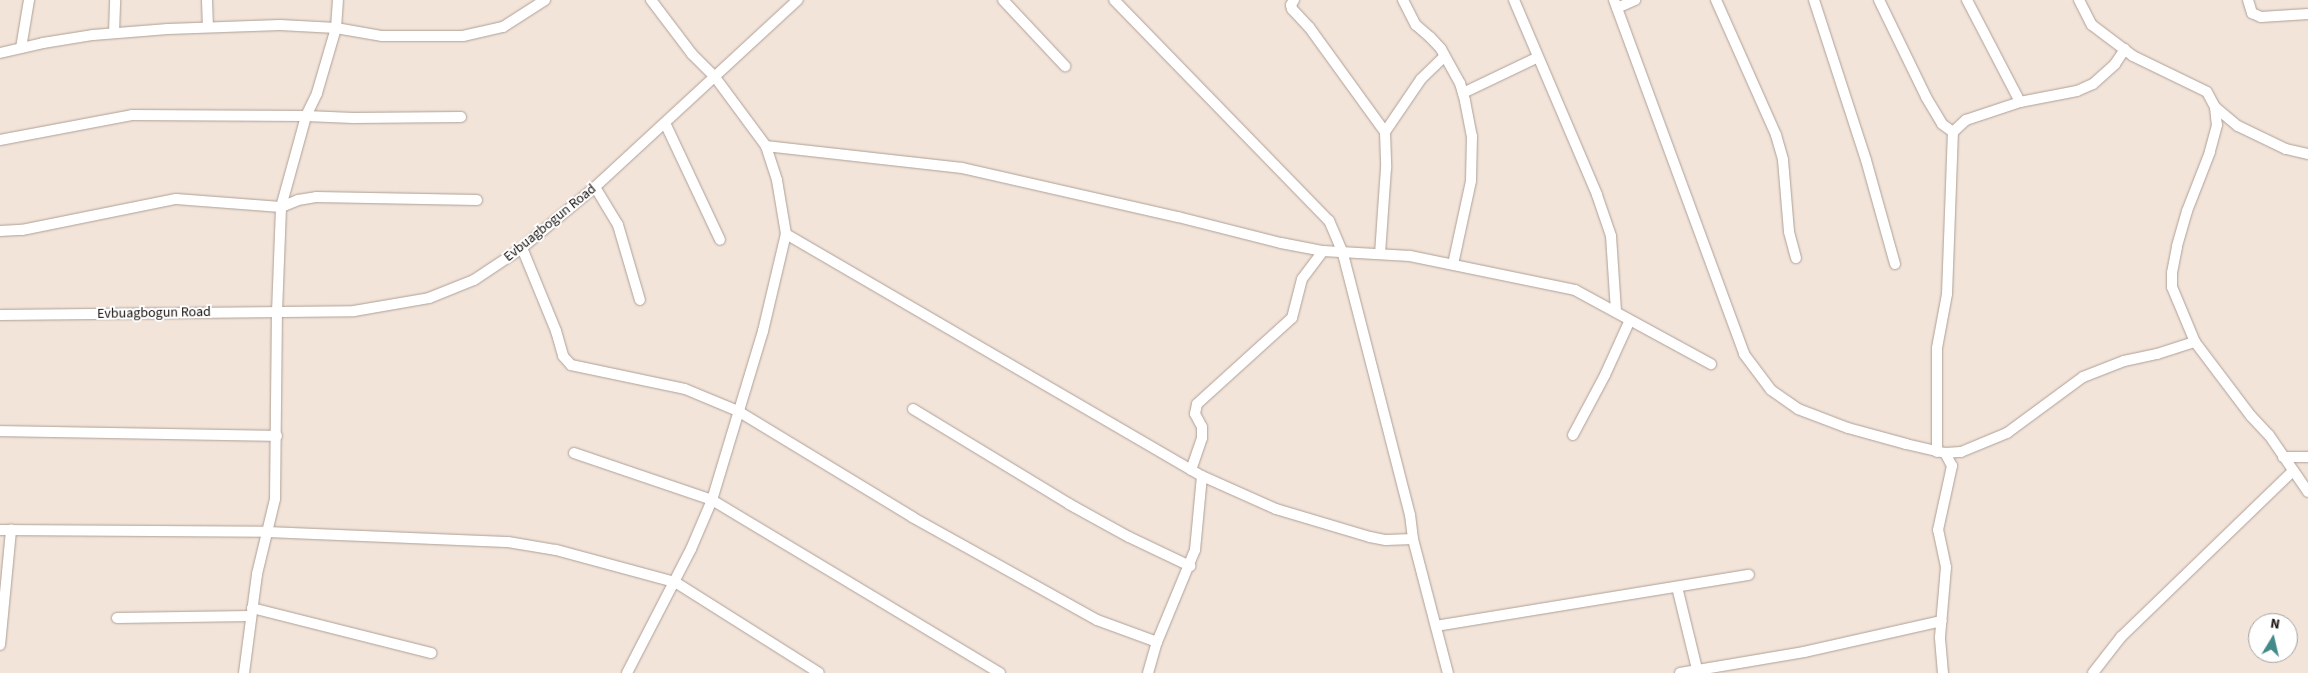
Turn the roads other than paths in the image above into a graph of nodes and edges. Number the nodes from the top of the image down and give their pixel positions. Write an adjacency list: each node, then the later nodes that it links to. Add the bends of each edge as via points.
1 (29, 0): 25 (street)
2 (115, 0): 24 (street)
3 (207, 0): 22 (street)
4 (338, 0): 23 (street)
5 (545, 0): 23 (street, via 504,27 463,36 382,36)
6 (651, 0): 31 (street, via 692,54)
7 (798, 0): 31 (street, Evbuagbogun Road)
8 (1003, 0): 30 (street)
9 (1114, 0): 51 (street, via 1312,202 1329,221)
10 (1294, 0): 38 (street, via 1292,9 1309,26)
11 (1403, 0): 28 (street, via 1416,25)
12 (1514, 0): 29 (street)
13 (1635, 0): 20 (street)
14 (1716, 0): 53 (street, via 1776,135 1783,160 1789,232)
15 (1814, 0): 55 (street, via 1866,160)
16 (1879, 0): 39 (street, via 1926,98 1942,124)
17 (1967, 0): 33 (street)
18 (2079, 0): 26 (street, via 2092,25)
19 (2248, 0): 21 (street, via 2252,13 2261,17)
20 (1616, 4): 69 (street, via 1744,354 1771,390 1798,408 1848,428)
21 (2308, 14)
22 (208, 27): 23 (street, via 280,25); 24 (street)
23 (336, 28): 35 (street)
24 (114, 33): 25 (street)
25 (21, 48): 27 (street)
26 (2124, 49): 33 (street, via 2115,64 2093,84 2076,91); 34 (street, via 2207,92)
27 (0, 53)
28 (1445, 56): 32 (street); 38 (street, via 1421,79)
29 (1538, 57): 32 (street); 58 (street, via 1598,195 1611,236)
30 (1065, 66)
31 (715, 77): 37 (street, Evbuagbogun Road); 41 (street)
32 (1463, 93): 54 (street, via 1472,136 1472,181)
33 (2020, 102): 39 (street, via 1966,120)
34 (2214, 107): 42 (street, via 2238,126 2286,149); 61 (street, via 2217,125 2187,210 2172,273 2172,286)
35 (306, 116): 36 (street); 40 (street, via 132,115); 45 (street)
36 (461, 116)
37 (664, 123): 43 (street, Evbuagbogun Road); 48 (street)
38 (1385, 132): 52 (street)
39 (1952, 132): 69 (street, via 1947,294 1936,348)
40 (0, 140)
41 (766, 146): 47 (street, via 777,180); 50 (street, via 962,168)
42 (2308, 154)
43 (595, 187): 49 (street, Evbuagbogun Road); 56 (street, via 618,225)
44 (477, 200): 45 (street, via 316,197 298,200)
45 (281, 208): 46 (street, via 176,199 22,230); 57 (street)
46 (0, 231)
47 (786, 234): 64 (street, via 763,332); 72 (street)
48 (720, 240)
49 (522, 248): 57 (street, Evbuagbogun Road, via 474,280 429,298 354,311); 64 (street, via 563,356 571,365 685,389)
50 (1323, 251): 51 (street); 72 (street, via 1302,279 1292,318 1197,404 1195,414 1202,427 1202,438)
51 (1342, 251): 52 (street); 79 (street, via 1410,515)
52 (1380, 254): 54 (street)
53 (1796, 258)
54 (1453, 264): 58 (street, via 1575,290)
55 (1895, 264)
56 (640, 300)
57 (277, 312): 59 (street, Evbuagbogun Road); 67 (street)
58 (1616, 312): 60 (street)
59 (0, 315)
60 (1630, 320): 62 (street); 66 (street)
61 (2195, 342): 69 (street, via 2124,361 2083,377 2007,433 1962,452); 70 (street)
62 (1711, 364)
63 (913, 409): 80 (street, via 1069,504)
64 (738, 411): 76 (street); 88 (street, via 912,517 1096,620)
65 (0, 431): 67 (street)
66 (1573, 435)
67 (277, 436): 78 (street, via 275,500)
68 (574, 453): 76 (street)
69 (1941, 453): 86 (street, via 1952,466 1938,530 1946,567)
70 (2283, 457): 71 (street); 73 (street)
71 (2308, 457)
72 (1191, 470): 74 (street)
73 (2293, 471): 75 (street); 100 (street, via 2121,637)
74 (1202, 476): 79 (street, via 1276,509 1351,532 1386,540); 80 (street, via 1195,550)
75 (2308, 492)
76 (712, 500): 82 (street); 95 (street)
77 (5, 530): 78 (street); 89 (street)
78 (267, 532): 82 (street, via 491,540 556,550); 84 (street)
79 (1413, 539): 87 (street)
80 (1190, 566): 88 (street)
81 (1749, 575): 83 (street)
82 (675, 582): 91 (street); 94 (street)
83 (1676, 587): 87 (street); 92 (street)
84 (251, 612): 85 (street); 90 (street); 93 (street)
85 (116, 618)
86 (1942, 621): 92 (street, via 1804,652); 99 (street)
87 (1436, 626): 97 (street)
88 (1157, 642): 96 (street)
89 (0, 645)
90 (431, 653)
91 (632, 671)
92 (1698, 671): 98 (street)
93 (244, 673)
94 (819, 673)
95 (1000, 673)
96 (1148, 673)
97 (1448, 673)
98 (1680, 673)
99 (1943, 673)
100 (2093, 673)

